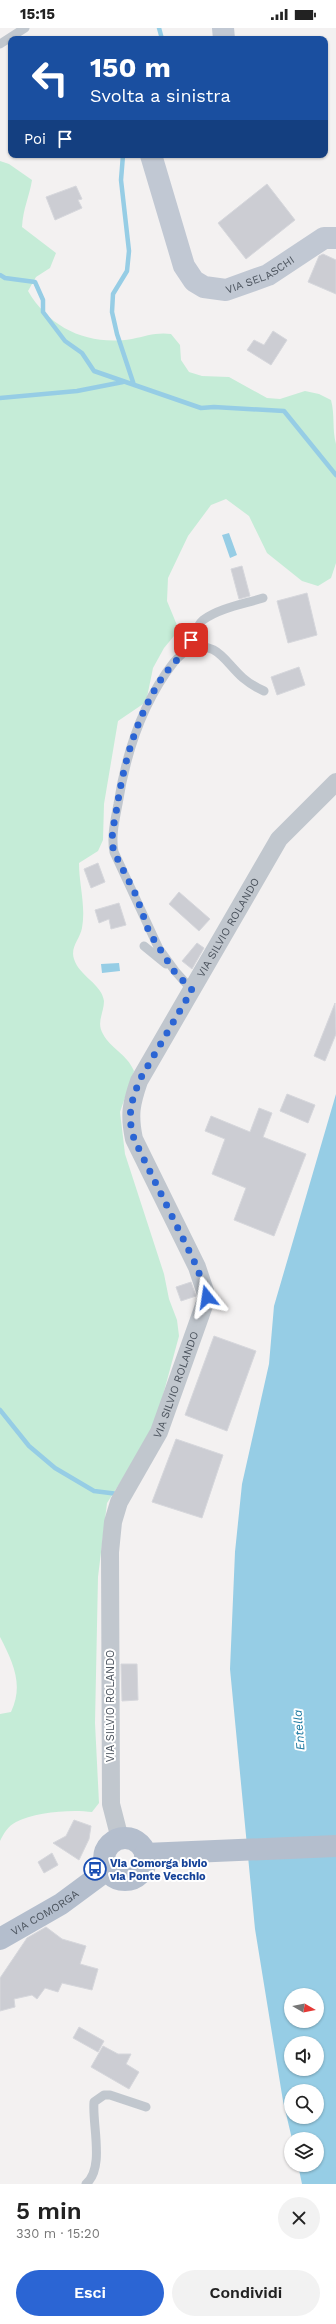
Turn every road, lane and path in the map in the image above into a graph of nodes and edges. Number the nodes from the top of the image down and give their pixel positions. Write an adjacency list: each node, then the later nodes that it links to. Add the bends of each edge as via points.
1 (25, 28): 2 (lane)
2 (12, 36)
3 (152, 158): 4 (street, VIA SELASCHI, via 184,266 194,281 204,287 226,290 268,275 324,238)
4 (336, 238)
5 (263, 598): 6 (lane, via 214,614 202,621)
6 (188, 648): 7 (lane, via 200,645 216,650 244,679); 10 (lane, via 175,660 160,681 133,738 122,778 112,838 114,852 136,895 149,932)
7 (264, 691)
8 (336, 782): 11 (street, VIA SILVIO ROLANDO, via 279,839)
9 (144, 946): 10 (lane)
10 (174, 971): 11 (lane)
11 (192, 990): 12 (street, VIA SILVIO ROLANDO, via 139,1081 131,1105 130,1121 134,1139 197,1267 207,1297 159,1432 118,1502 113,1522 110,1552 109,1734 111,1804)
12 (120, 1839): 14 (main road, via 133,1840); 15 (main road, via 114,1841 106,1851 104,1864)
13 (336, 1846): 14 (main road)
14 (151, 1853): 15 (main road, via 141,1872 130,1879 117,1879)
15 (107, 1870): 16 (main road, VIA COMORGA, via 61,1904)
16 (0, 1939)
17 (146, 2107): 18 (lane, via 110,2095 104,2095 94,2102 97,2158 94,2172)
18 (86, 2184)

